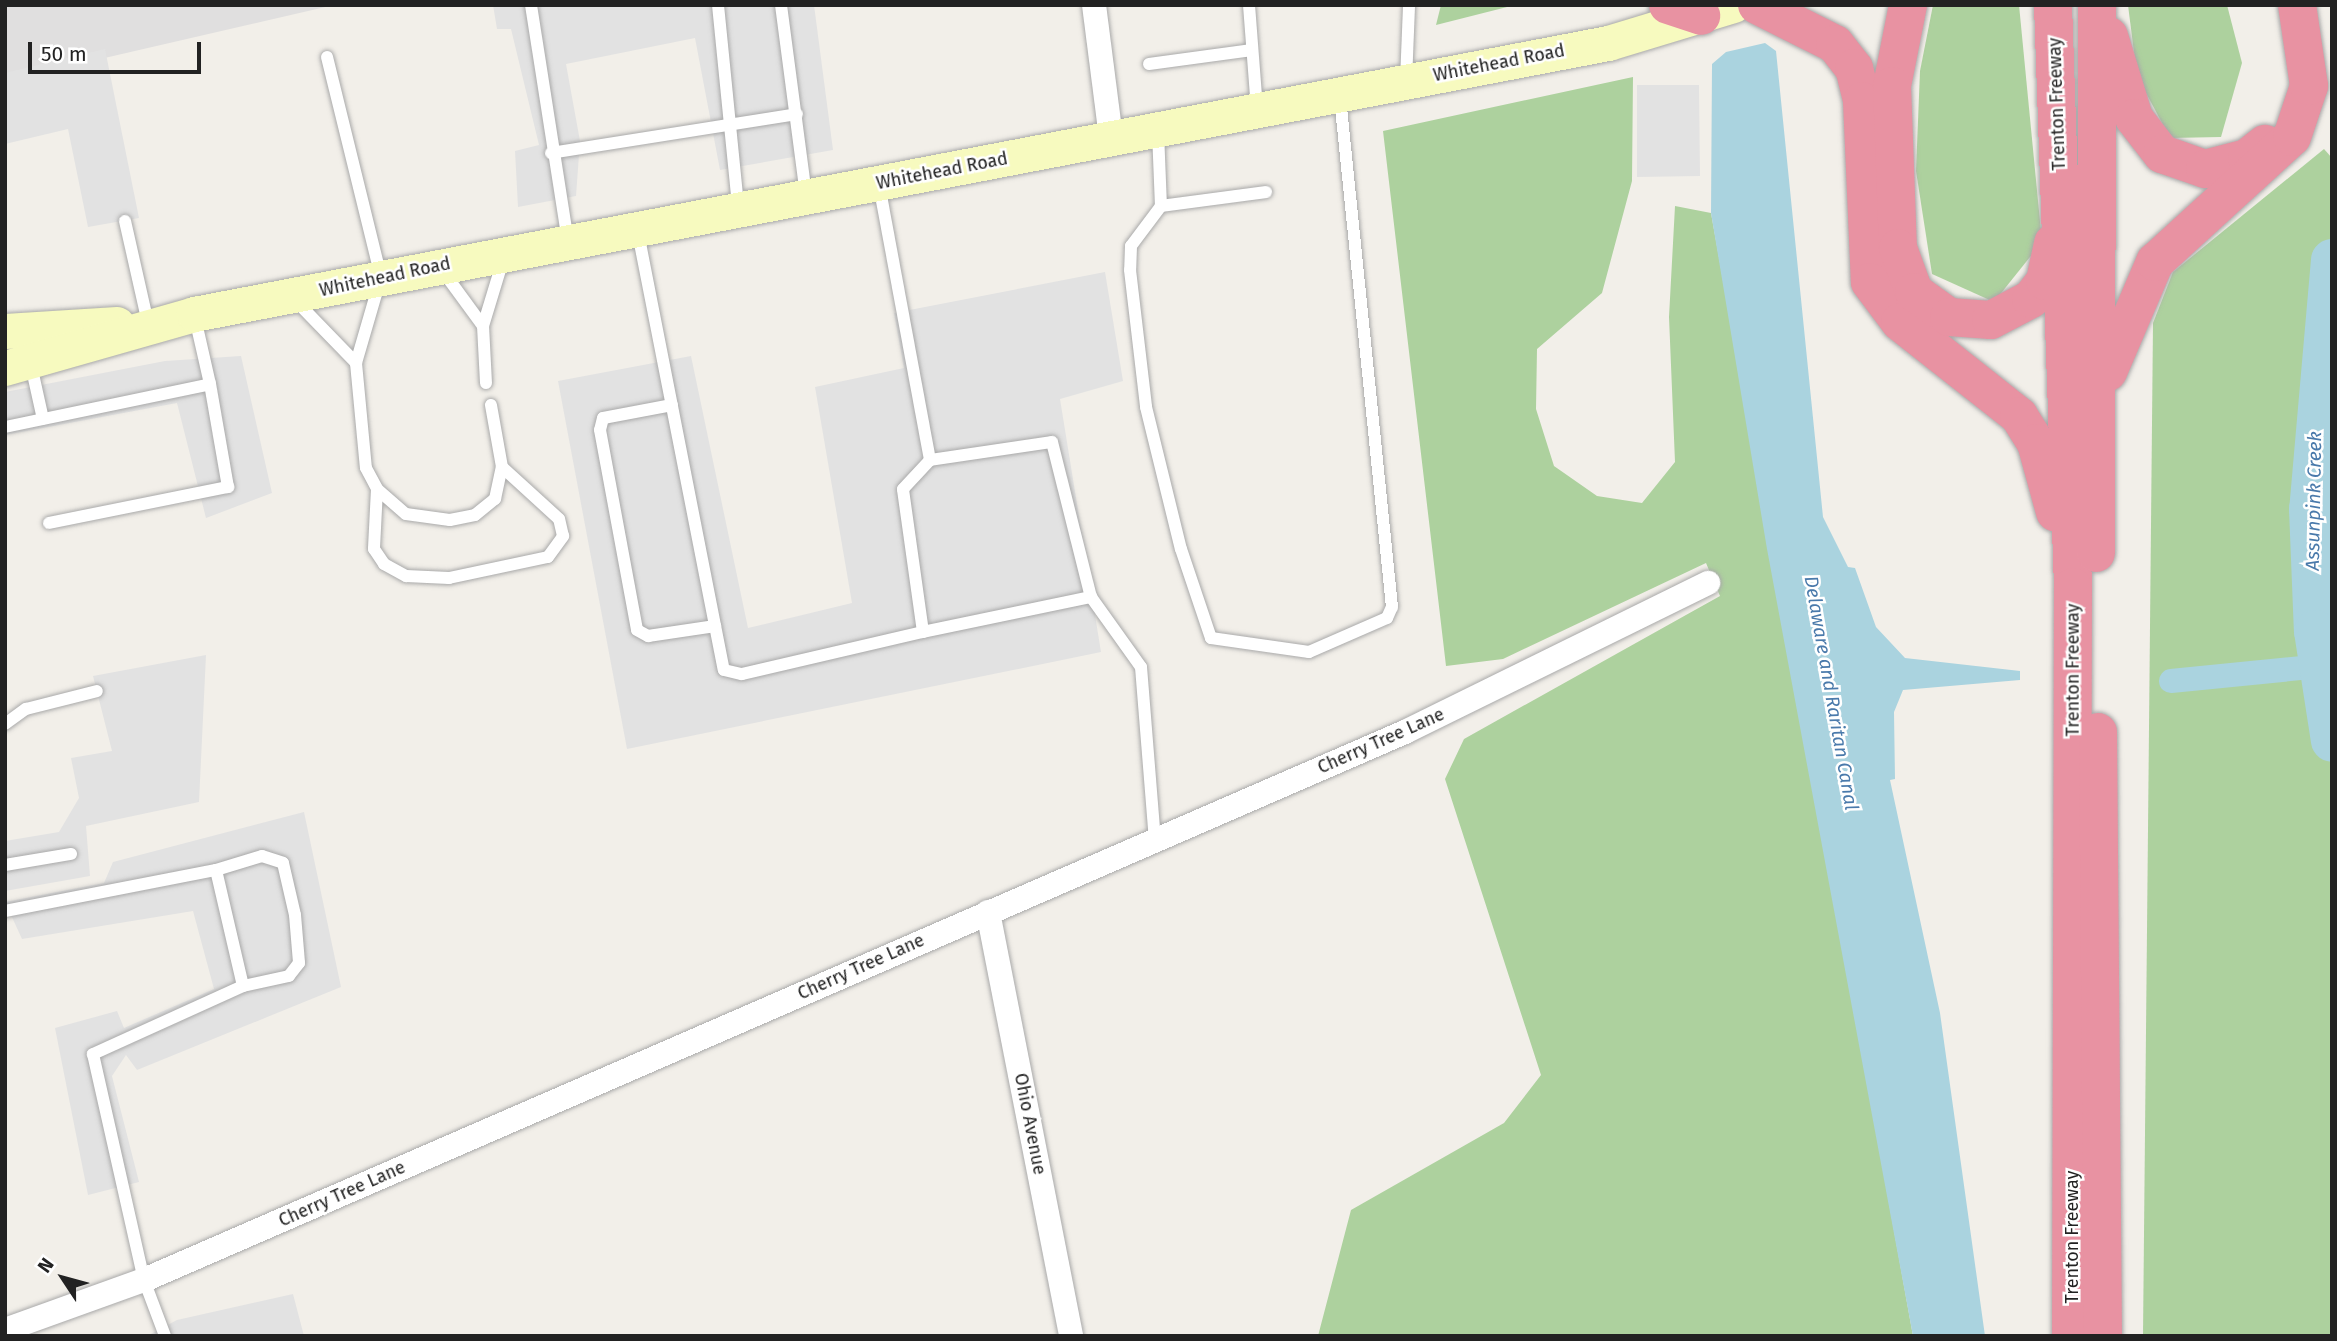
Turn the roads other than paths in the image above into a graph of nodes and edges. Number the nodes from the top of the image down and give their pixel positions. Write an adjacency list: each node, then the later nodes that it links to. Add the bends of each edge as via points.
1 (531, 5): 23 (lane)
2 (719, 5): 20 (lane)
3 (781, 5): 19 (lane)
4 (1094, 5): 22 (street)
5 (1249, 5): 13 (lane)
6 (1409, 5): 16 (lane)
7 (2053, 5): 24 (highway, Trenton Freeway)
8 (2098, 5): 9 (highway, via 2145,138 2162,154 2205,169 2247,158 2279,125 2286,82); 45 (highway, Trenton Freeway)
9 (2270, 5)
10 (2297, 5): 45 (highway, via 2309,86 2292,137 2155,262 2120,336)
11 (1728, 9): 16 (main road, Whitehead Road, via 1608,43); 55 (highway, via 1835,44 1858,80 1867,254 1876,295 1900,322 2019,416 2045,472)
12 (1897, 16): 24 (highway, via 1892,86 1898,248 1908,281 1930,307 1969,321 1991,320 2031,299 2052,262)
13 (1252, 50): 15 (lane); 18 (lane)
14 (327, 57): 35 (lane)
15 (1149, 64)
16 (1406, 81): 17 (main road, Whitehead Road)
17 (1339, 94): 18 (main road, Whitehead Road); 28 (lane, via 1392,607 1387,618 1309,652 1216,640 1206,631 1146,407 1130,270 1131,246)
18 (1257, 110): 21 (main road, Whitehead Road)
19 (797, 114): 20 (lane); 27 (lane)
20 (730, 128): 23 (lane); 29 (lane)
21 (1158, 129): 22 (main road, Whitehead Road); 28 (lane)
22 (1111, 138): 25 (main road, Whitehead Road)
23 (551, 153): 32 (lane)
24 (2060, 178): 55 (highway, Trenton Freeway)
25 (879, 183): 27 (main road, Whitehead Road); 50 (lane)
26 (1266, 192): 28 (lane)
27 (806, 198): 29 (main road, Whitehead Road)
28 (1161, 206)
29 (738, 210): 31 (main road, Whitehead Road)
30 (124, 221): 38 (lane)
31 (637, 228): 32 (main road, Whitehead Road); 47 (lane)
32 (568, 240): 33 (main road, Whitehead Road)
33 (505, 253): 34 (main road, Whitehead Road); 39 (lane)
34 (439, 265): 35 (main road, Whitehead Road); 39 (lane)
35 (381, 277): 36 (main road, Whitehead Road); 41 (lane)
36 (293, 297): 37 (main road, Whitehead Road); 41 (lane)
37 (194, 314): 38 (main road, Whitehead Road); 44 (lane)
38 (148, 324): 40 (main road, Whitehead Road); 42 (main road, Whitehead Road)
39 (483, 326): 43 (lane)
40 (5, 331)
41 (356, 363): 52 (lane, via 366,468)
42 (18, 367): 48 (lane)
43 (486, 383)
44 (210, 384): 48 (lane); 53 (lane, via 228,487)
45 (2099, 404): 73 (highway, Trenton Freeway)
46 (491, 405): 51 (lane)
47 (672, 405): 57 (lane); 57 (lane, via 603,418 600,430 637,630 648,636)
48 (43, 419): 49 (lane)
49 (5, 427)
50 (930, 460): 56 (lane, via 1052,442); 58 (lane, via 903,489)
51 (502, 467): 52 (lane, via 495,499 475,515 450,520 406,514); 52 (lane, via 559,519 563,536 548,557 449,578 406,576 384,564 374,548)
52 (377, 489)
53 (49, 523)
54 (1708, 583): 61 (street, Cherry Tree Lane, via 1405,732)
55 (2073, 587): 72 (highway, Trenton Freeway)
56 (1091, 597): 58 (lane); 61 (lane, via 1140,667)
57 (715, 626): 58 (lane, via 724,670 742,674)
58 (923, 632)
59 (97, 691): 60 (lane, via 26,709)
60 (5, 724)
61 (1155, 840): 66 (street, Cherry Tree Lane)
62 (71, 854): 63 (lane)
63 (5, 865)
64 (216, 870): 65 (lane); 67 (lane); 67 (lane, via 262,856 283,863 299,963 289,976)
65 (5, 911)
66 (988, 912): 68 (street, Cherry Tree Lane); 71 (street, Ohio Avenue)
67 (243, 986): 68 (lane, via 93,1054)
68 (144, 1280): 69 (street, Cherry Tree Lane); 70 (lane)
69 (5, 1330)
70 (164, 1336)
71 (1071, 1336)
72 (2071, 1336)
73 (2103, 1336)

